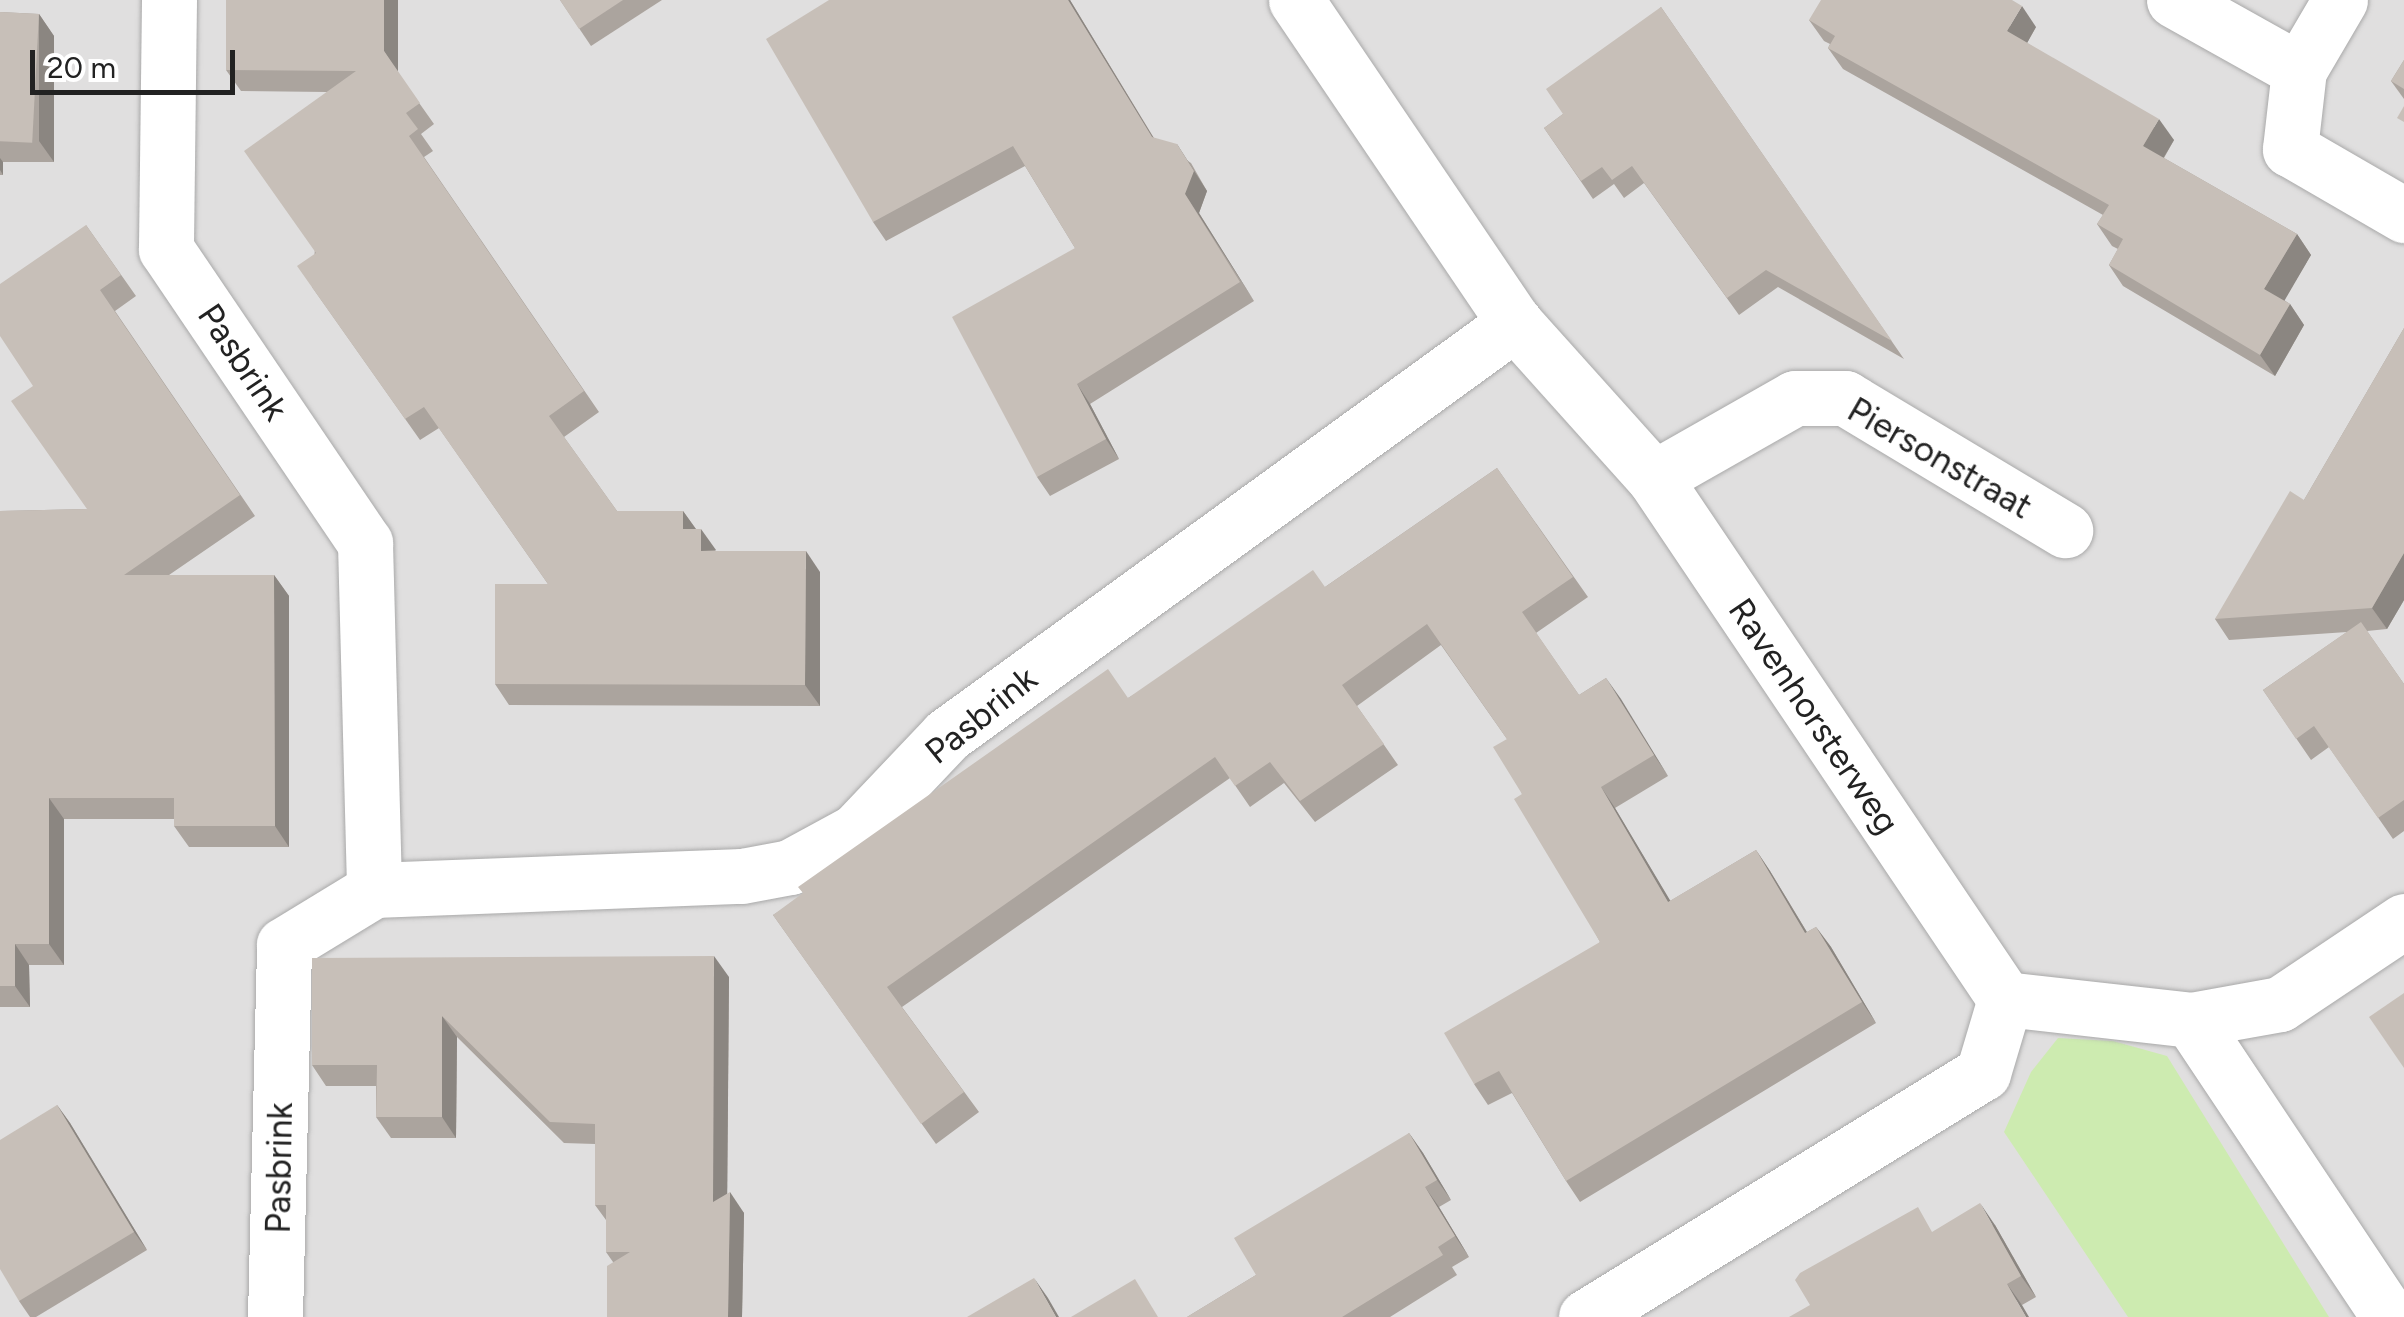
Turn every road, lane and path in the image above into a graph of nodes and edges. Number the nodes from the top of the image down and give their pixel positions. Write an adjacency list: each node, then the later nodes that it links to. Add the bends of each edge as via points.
1 (169, 0): 10 (street, Pasbrink, via 166,249 365,543)
2 (1296, 0): 7 (street, Ravenhorsterweg)
3 (2174, 0): 5 (street)
4 (2340, 0): 5 (street)
5 (2299, 70): 6 (street, via 2290,150)
6 (2404, 214)
7 (1516, 324): 8 (street, Ravenhorsterweg); 10 (street, Pasbrink, via 947,734 856,831 790,867 742,876)
8 (1654, 478): 9 (street, Piersonstraat, via 1795,398 1845,398); 12 (street, Ravenhorsterweg)
9 (2065, 530)
10 (374, 890): 14 (street, Pasbrink, via 284,945)
11 (2404, 921): 13 (street, via 2280,1004)
12 (2005, 999): 13 (street); 15 (street, via 1984,1074)
13 (2190, 1020): 16 (street)
14 (275, 1317)
15 (1586, 1317)
16 (2390, 1317)

